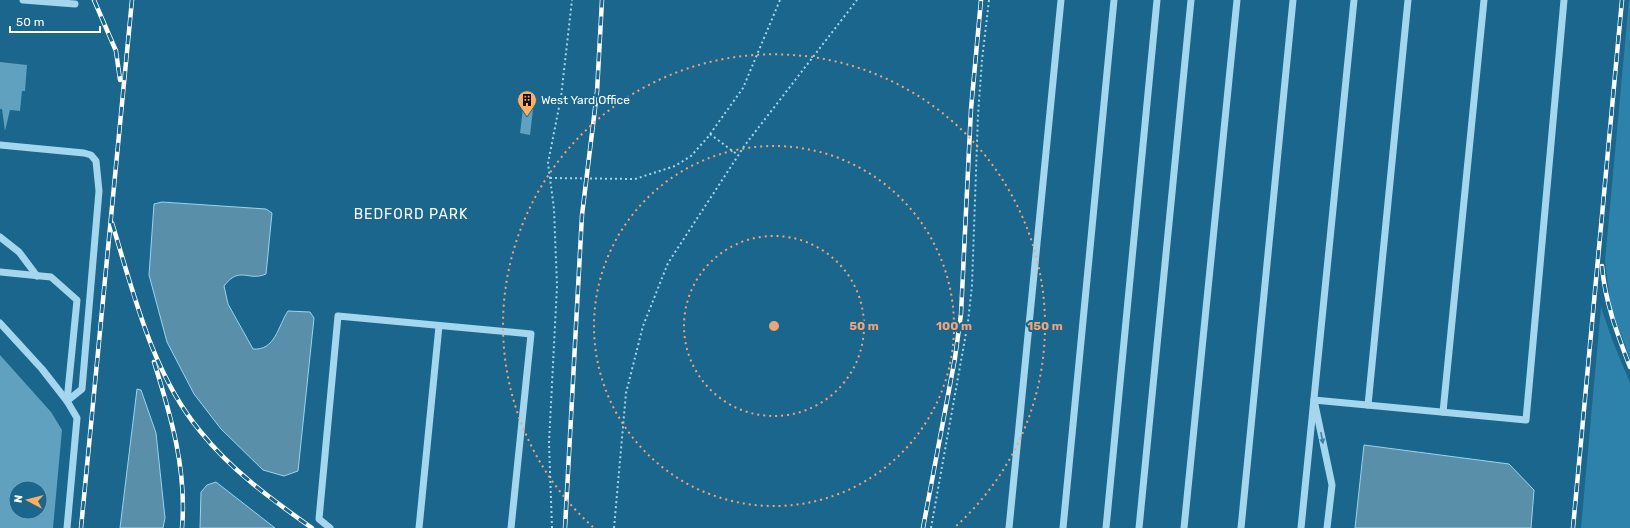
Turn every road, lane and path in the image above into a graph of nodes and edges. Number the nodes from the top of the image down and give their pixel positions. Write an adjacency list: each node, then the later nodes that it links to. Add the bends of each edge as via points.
1 (23, 0): 2 (lane, via 75,4)
2 (72, 0)
3 (572, 0): 20 (path, via 561,97 548,163)
4 (780, 0): 17 (path, via 743,88)
5 (856, 0): 19 (path)
6 (989, 0): 36 (path, via 978,115 972,285 968,322)
7 (1061, 0): 37 (lane)
8 (1114, 0): 38 (lane)
9 (1157, 0): 39 (lane)
10 (1191, 0): 40 (lane)
11 (1237, 0): 41 (lane)
12 (1293, 0): 42 (lane)
13 (1354, 0): 26 (lane)
14 (1408, 0): 28 (lane)
15 (1484, 0): 29 (lane)
16 (1564, 0): 29 (lane, via 1526,420)
17 (710, 134): 19 (path); 20 (path, via 685,160 639,178)
18 (0, 146): 27 (lane, via 84,153 91,155 96,162 99,191 82,389)
19 (738, 155): 35 (path, via 668,263 643,326 626,393)
20 (550, 178): 34 (path, via 554,208 557,286 549,442)
21 (0, 237): 23 (lane, via 19,252)
22 (0, 272): 23 (lane)
23 (37, 276): 27 (lane, via 51,277 77,300)
24 (0, 323): 27 (lane)
25 (439, 326): 31 (lane, via 338,316 319,519); 32 (lane); 33 (lane, via 531,334)
26 (1314, 400): 28 (lane); 43 (lane); 44 (lane, one-way to 44, via 1332,485)
27 (67, 401): 30 (lane, via 77,418)
28 (1368, 405): 29 (lane)
29 (1443, 412)
30 (67, 528)
31 (330, 528)
32 (419, 528)
33 (511, 528)
34 (552, 528)
35 (614, 528)
36 (931, 528)
37 (1008, 528)
38 (1063, 528)
39 (1106, 528)
40 (1138, 528)
41 (1184, 528)
42 (1242, 528)
43 (1300, 528)
44 (1328, 528)

